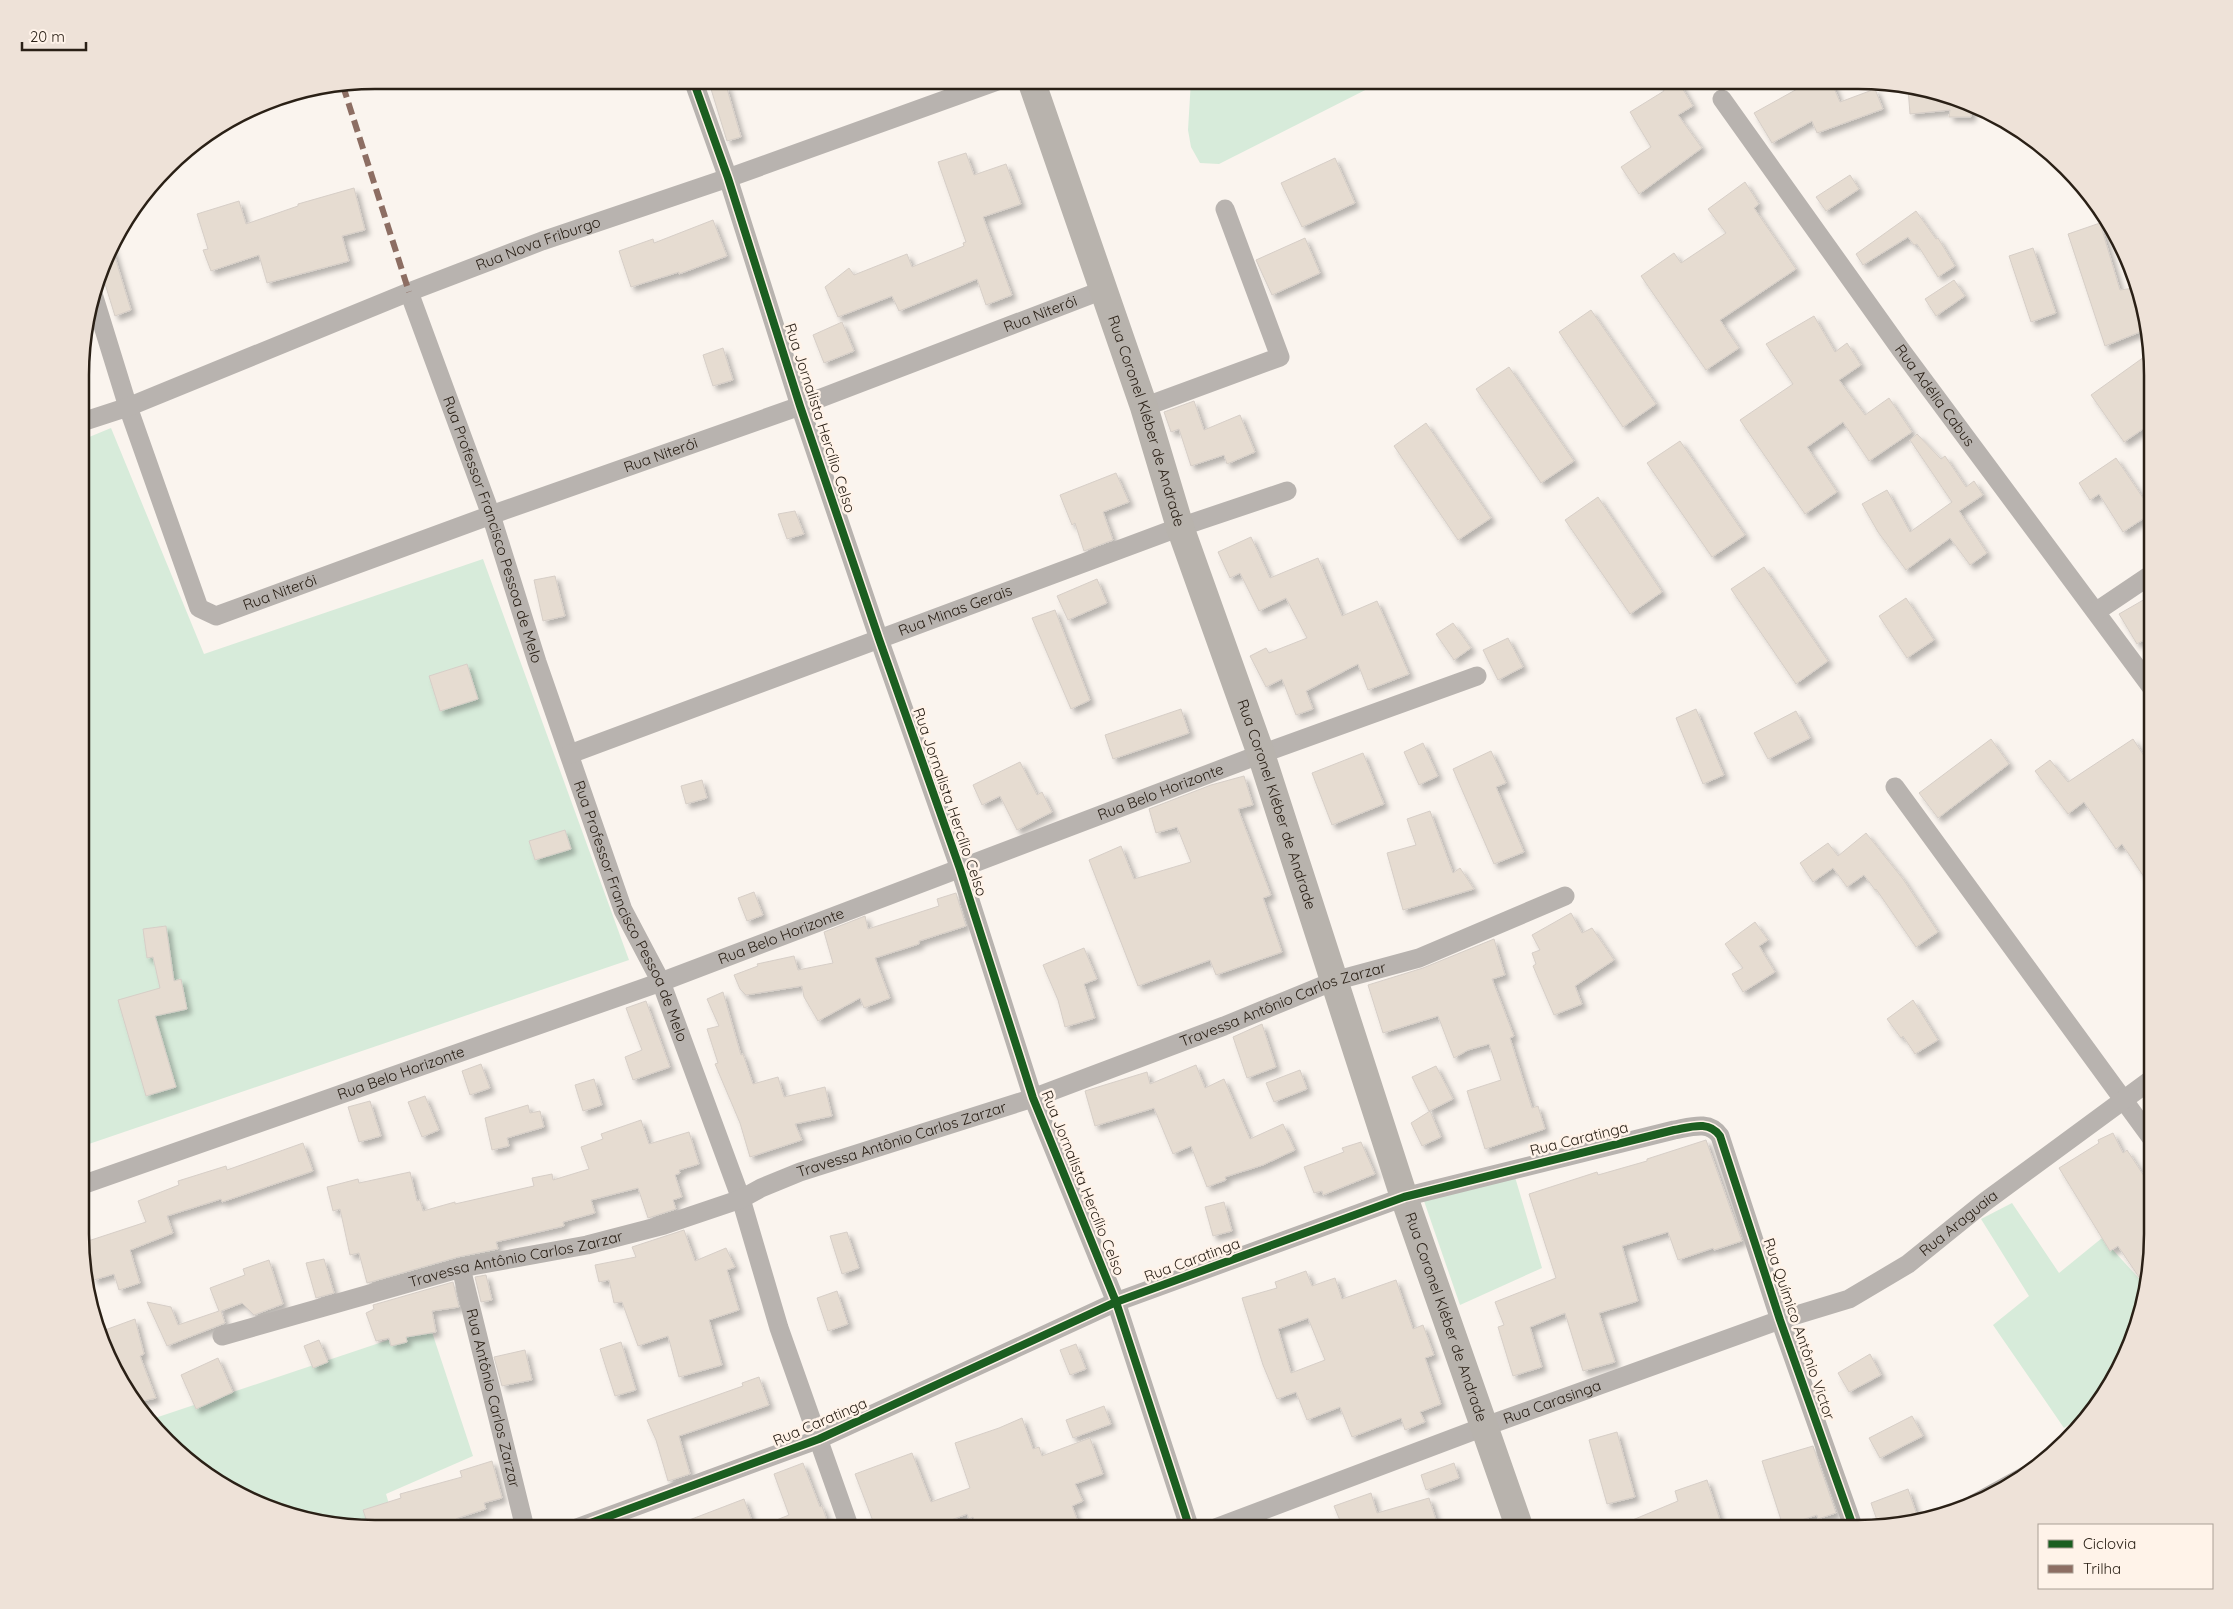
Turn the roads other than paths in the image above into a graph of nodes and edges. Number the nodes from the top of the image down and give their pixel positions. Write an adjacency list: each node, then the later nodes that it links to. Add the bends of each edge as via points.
1 (696, 89): 5 (street, Rua Jornalista Hercílio Celso)
2 (975, 89): 5 (street, Rua Nova Friburgo)
3 (1034, 89): 7 (main road, Rua Coronel Kléber de Andrade)
4 (1722, 99): 18 (street, Rua Adélia Cabus, via 1895,342)
5 (728, 178): 8 (street, Rua Nova Friburgo, via 542,241); 10 (street, Rua Jornalista Hercílio Celso)
6 (1225, 209): 12 (street, via 1280,357)
7 (1103, 290): 10 (street, Rua Niterói); 12 (main road, Rua Coronel Kléber de Andrade)
8 (408, 292): 11 (street, Rua Nova Friburgo); 15 (street, Rua Professor Francisco Pessoa de Melo)
9 (97, 308): 11 (street)
10 (800, 406): 15 (street, Rua Niterói); 19 (street, Rua Jornalista Hercílio Celso)
11 (128, 407): 13 (street, Rua Nova Friburgo); 15 (street, Rua Niterói, via 199,608 216,616)
12 (1144, 407): 16 (main road, Rua Coronel Kléber de Andrade)
13 (89, 420)
14 (1287, 491): 16 (street, Rua Minas Gerais)
15 (491, 515): 22 (street, Rua Professor Francisco Pessoa de Melo)
16 (1180, 527): 19 (street, Rua Minas Gerais); 23 (main road, Rua Coronel Kléber de Andrade)
17 (2144, 579): 18 (street)
18 (2097, 611): 21 (street, Rua Adélia Cabus)
19 (878, 639): 22 (street, Rua Minas Gerais); 25 (street, Rua Jornalista Hercílio Celso)
20 (1477, 676): 23 (street, Rua Belo Horizonte)
21 (2144, 677)
22 (570, 754): 28 (street, Rua Professor Francisco Pessoa de Melo, via 623,910)
23 (1261, 754): 25 (street, Rua Belo Horizonte); 27 (main road, Rua Coronel Kléber de Andrade)
24 (1895, 787): 31 (street)
25 (960, 869): 28 (street, Rua Belo Horizonte); 30 (street, Rua Jornalista Hercílio Celso)
26 (1565, 896): 27 (street, Travessa Antônio Carlos Zarzar, via 1419,958)
27 (1334, 981): 30 (street, Travessa Antônio Carlos Zarzar); 35 (main road, Rua Coronel Kléber de Andrade)
28 (661, 982): 34 (street, Rua Belo Horizonte); 36 (street, Rua Professor Francisco Pessoa de Melo)
29 (2144, 1085): 31 (street, Rua Araguaia)
30 (1034, 1098): 36 (street, Travessa Antônio Carlos Zarzar, via 800,1172); 38 (street, Rua Jornalista Hercílio Celso)
31 (2124, 1100): 32 (street); 39 (street, Rua Araguaia, via 1986,1201 1908,1264 1849,1299)
32 (2144, 1128)
33 (1720, 1136): 35 (street, Rua Caratinga, via 1716,1129 1706,1125 1674,1130); 39 (street, Rua Químico Antônio Victor)
34 (89, 1183)
35 (1404, 1196): 38 (street, Rua Caratinga); 41 (main road, Rua Coronel Kléber de Andrade)
36 (741, 1199): 37 (street, Travessa Antônio Carlos Zarzar, via 636,1234); 42 (street, Rua Professor Francisco Pessoa de Melo, via 779,1328)
37 (460, 1268): 40 (street, Travessa Antônio Carlos Zarzar); 43 (street, Rua Antônio Carlos Zarzar)
38 (1116, 1302): 42 (street, Rua Caratinga); 46 (street, Rua Jornalista Hercílio Celso)
39 (1780, 1320): 41 (street, Rua Carasinga); 49 (street, Rua Químico Antônio Victor)
40 (222, 1336)
41 (1486, 1426): 47 (street, Rua Carasinga); 48 (main road, Rua Coronel Kléber de Andrade)
42 (819, 1439): 44 (street, Rua Caratinga); 45 (street, Rua Professor Francisco Pessoa de Melo)
43 (523, 1520)
44 (599, 1520)
45 (847, 1520)
46 (1187, 1520)
47 (1237, 1520)
48 (1517, 1520)
49 (1851, 1520)

